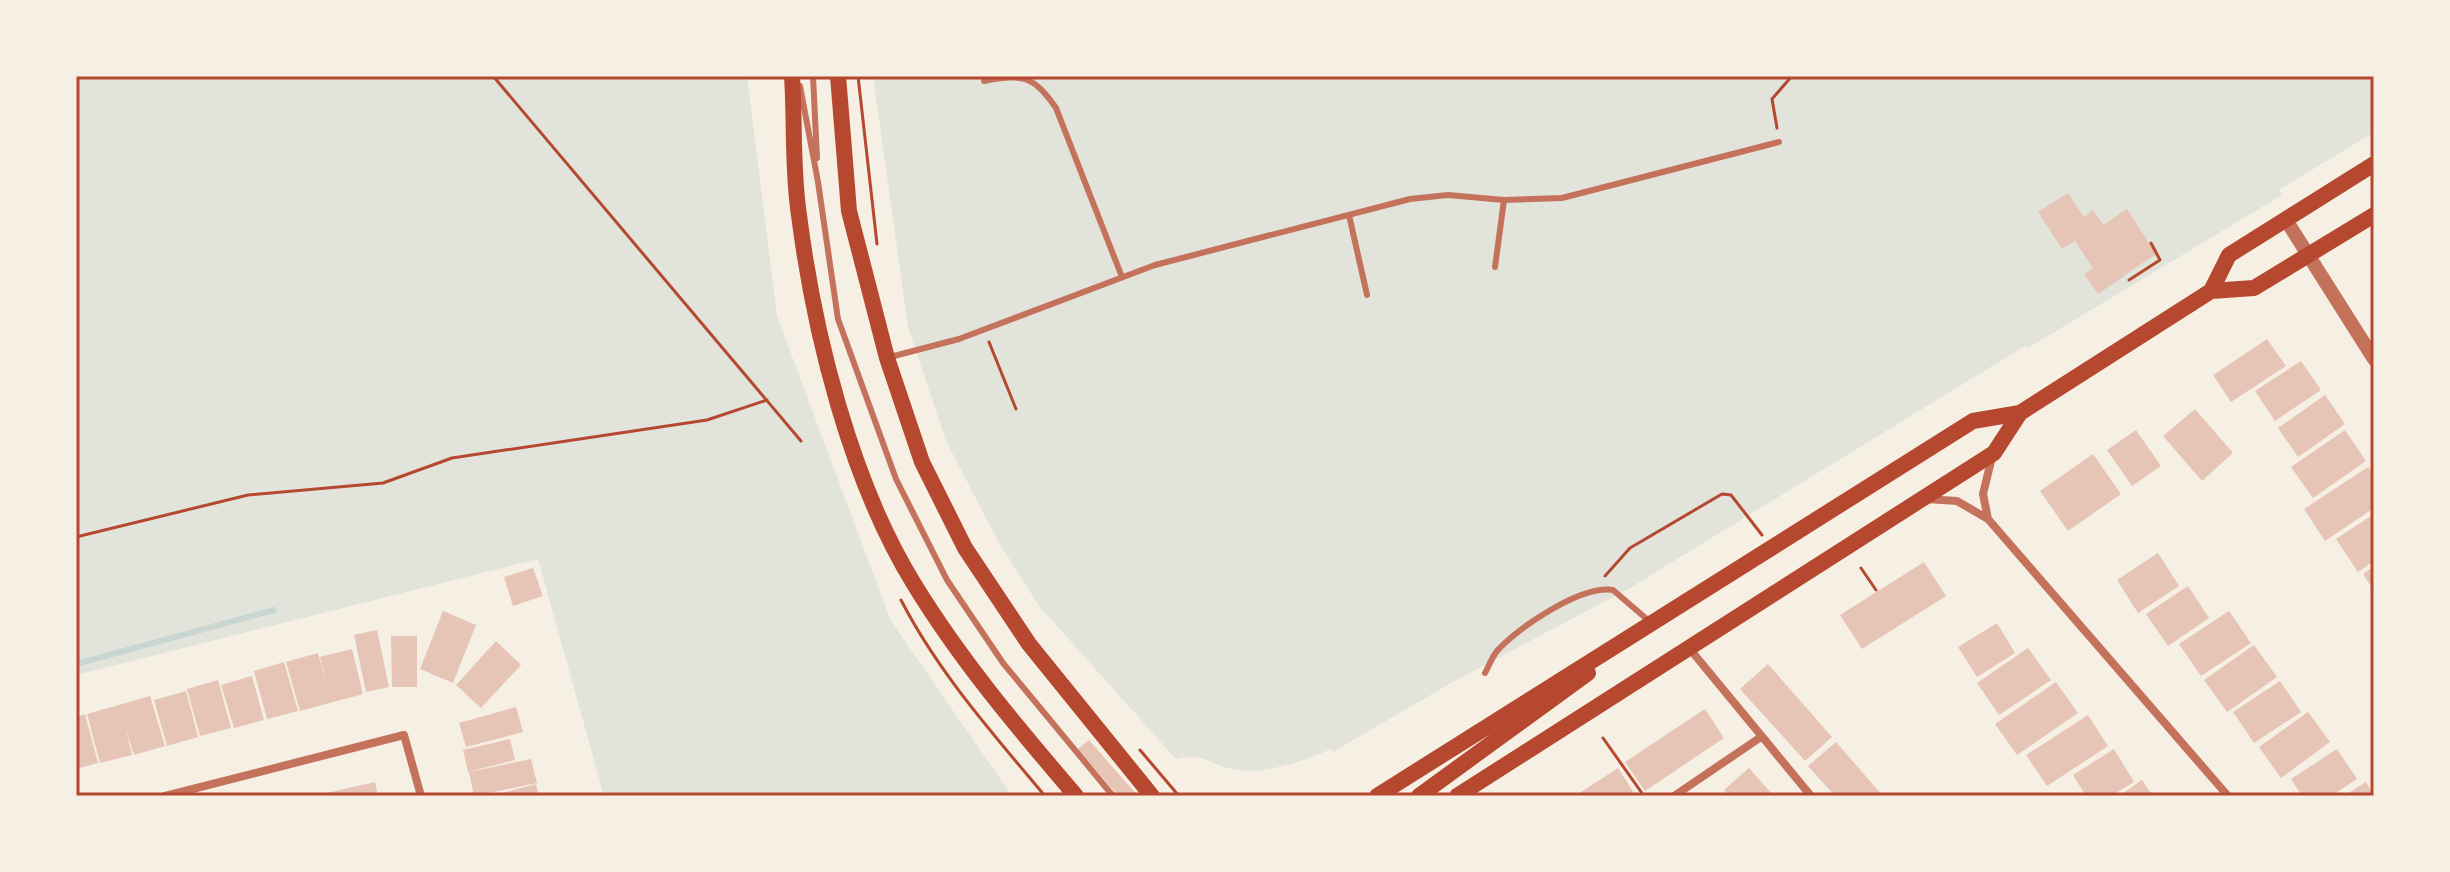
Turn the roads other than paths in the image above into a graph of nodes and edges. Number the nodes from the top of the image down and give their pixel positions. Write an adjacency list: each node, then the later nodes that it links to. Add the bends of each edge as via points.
1 (795, 76): 7 (lane); 29 (main road, via 798,213 815,311 861,474 912,582 978,680)
2 (813, 76): 7 (lane)
3 (838, 76): 17 (main road, via 849,211)
4 (984, 81): 14 (lane, via 1011,76 1040,85 1056,108)
5 (1779, 142): 8 (lane, via 1562,198)
6 (2374, 164): 11 (main road)
7 (818, 182): 30 (lane, via 838,319 896,479 947,580 1003,663)
8 (1504, 200): 9 (lane, via 1448,195); 13 (lane)
9 (1349, 215): 14 (lane); 16 (lane)
10 (2374, 215): 12 (main road)
11 (2286, 220): 12 (street); 15 (main road, via 2229,255)
12 (2310, 254): 15 (main road, via 2254,288); 18 (street)
13 (1495, 267)
14 (1122, 277): 17 (lane, via 984,329)
15 (2211, 291): 19 (main road)
16 (1367, 295)
17 (887, 358): 31 (main road, via 922,462 965,548 1029,644)
18 (2374, 359)
19 (2020, 413): 20 (main road); 23 (main road, via 1973,421)
20 (1994, 453): 21 (main road); 22 (street, via 1983,494)
21 (1921, 498): 22 (street, via 1957,501); 24 (main road)
22 (1988, 519): 37 (street)
23 (1645, 627): 25 (lane, via 1613,590 1598,591 1530,624 1496,652); 32 (main road); 33 (main road, via 1555,700)
24 (1688, 648): 26 (street); 34 (main road)
25 (1485, 673)
26 (1761, 737): 35 (street); 36 (street)
27 (165, 796): 28 (street, via 404,735)
28 (421, 796)
29 (1076, 796)
30 (1113, 796)
31 (1152, 796)
32 (1377, 796)
33 (1419, 796)
34 (1457, 796)
35 (1674, 796)
36 (1811, 796)
37 (2228, 796)

